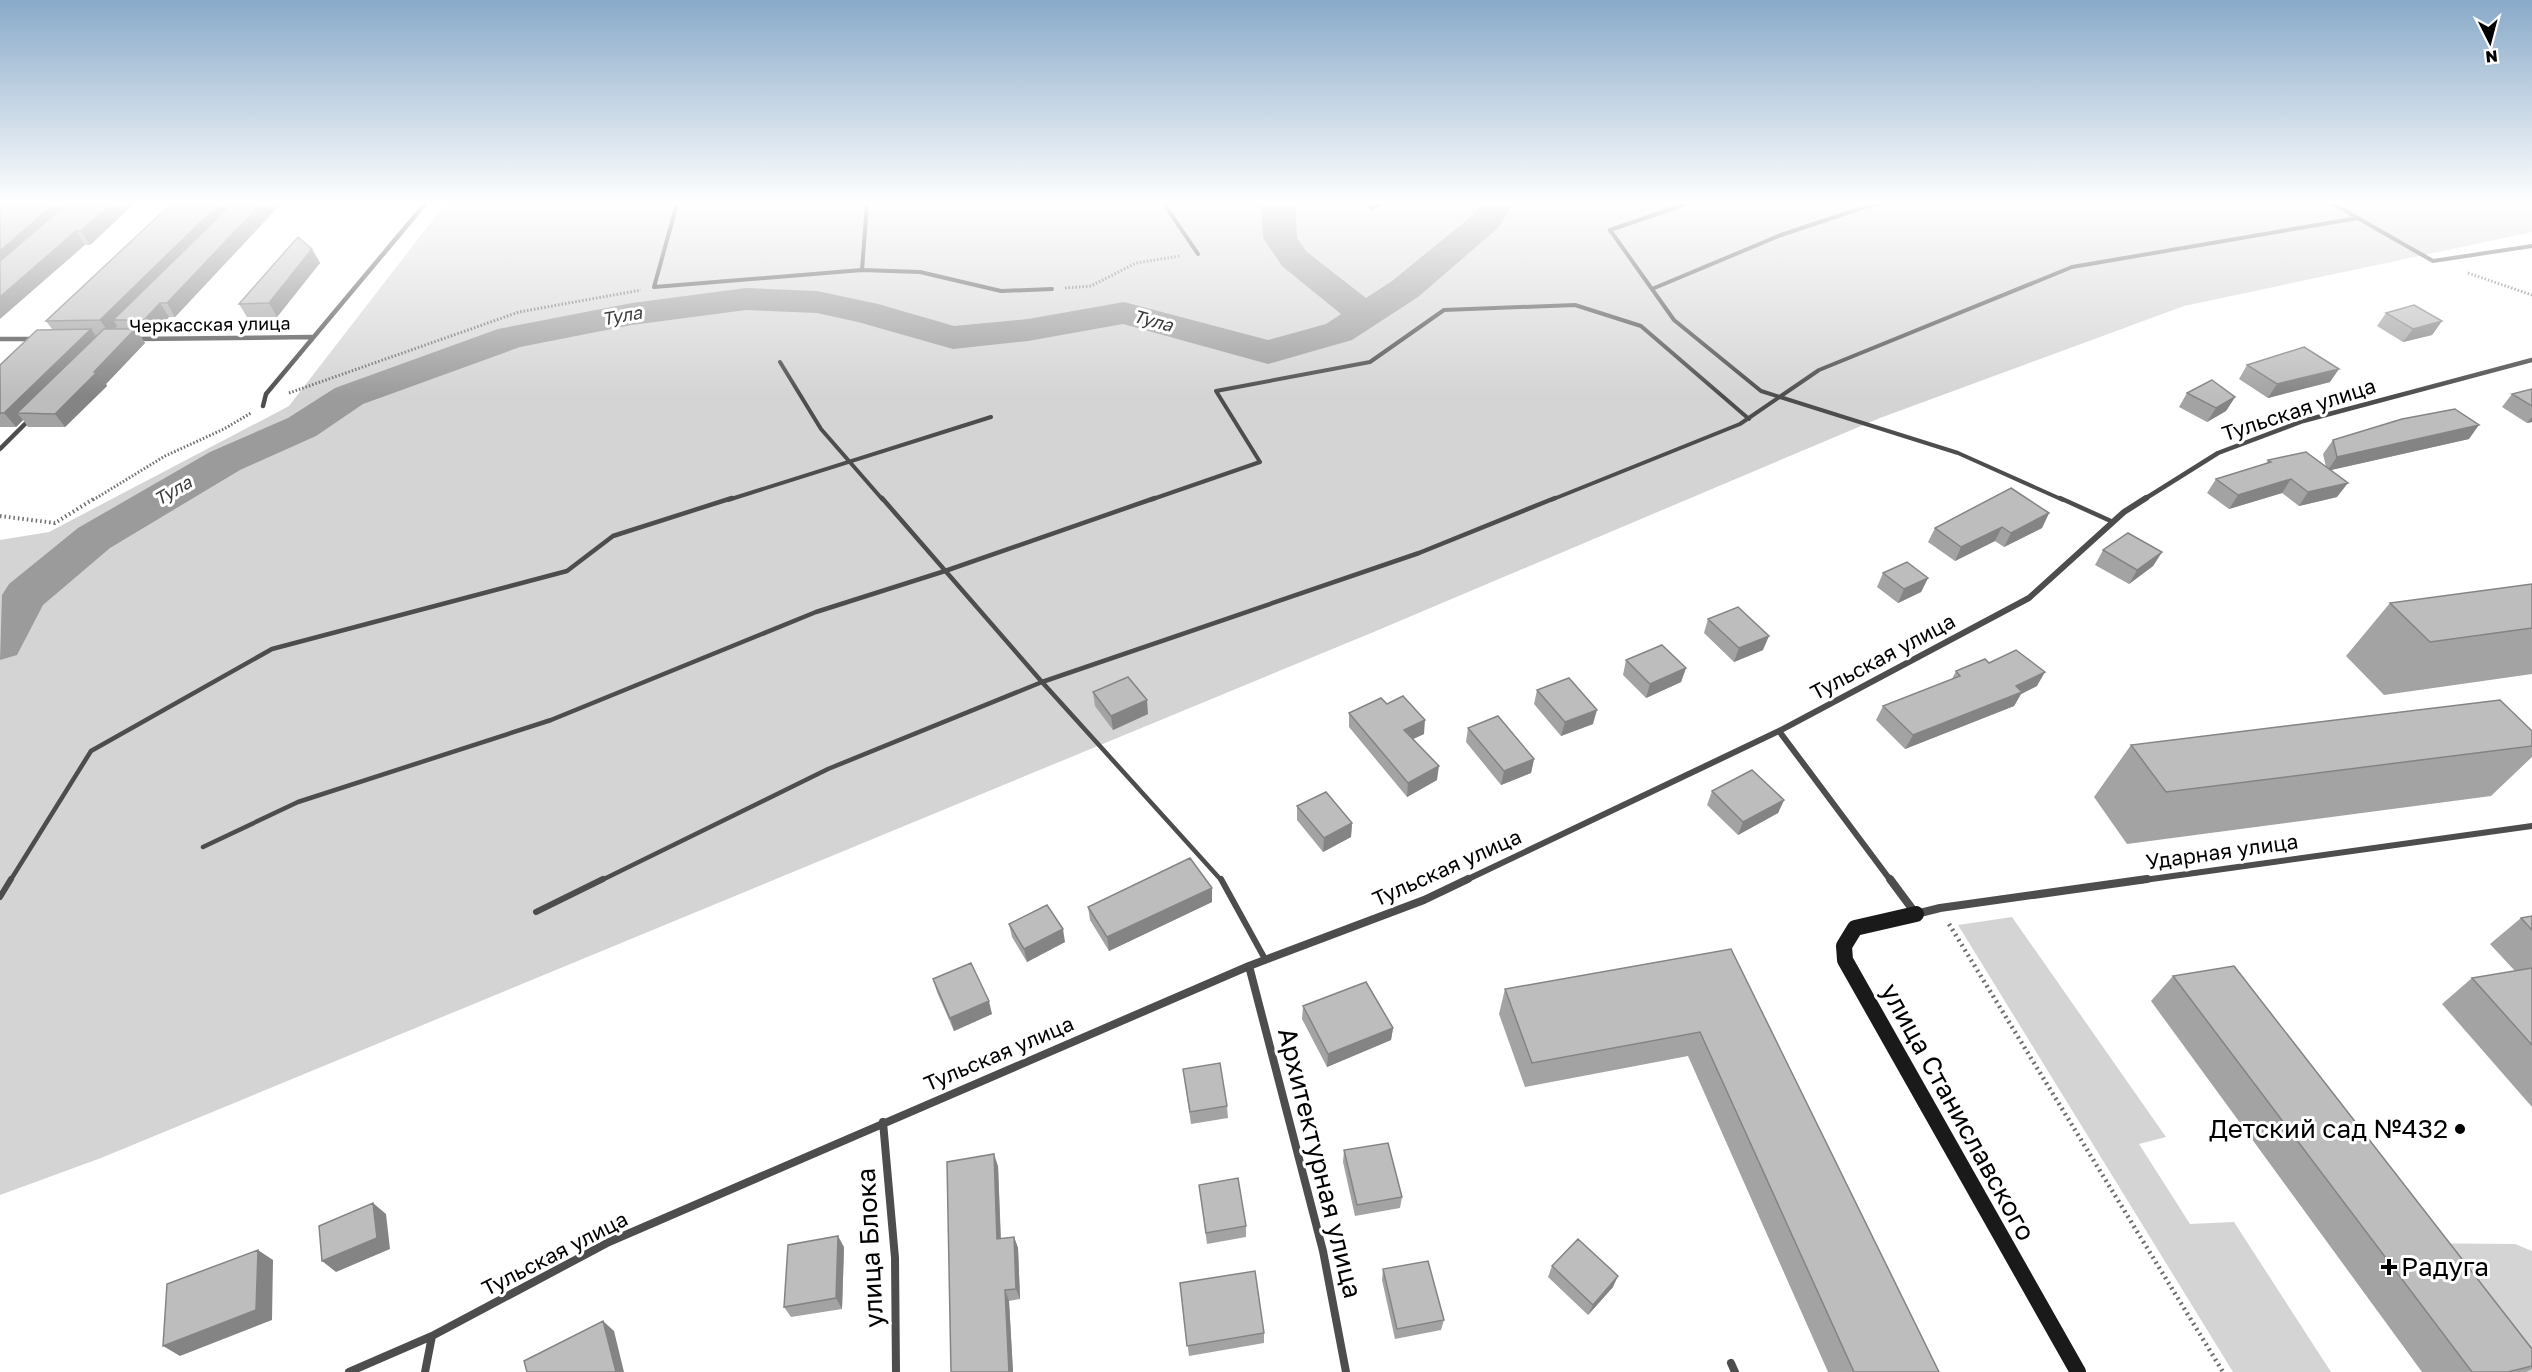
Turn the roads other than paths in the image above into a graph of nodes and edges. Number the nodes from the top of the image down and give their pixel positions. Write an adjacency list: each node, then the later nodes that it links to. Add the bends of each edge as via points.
1 (371, 268): 9 (street)
2 (659, 268): 6 (lane, via 654,287)
3 (1637, 268): 8 (lane)
4 (1702, 268): 8 (lane)
5 (2069, 268): 15 (lane, via 1819,370)
6 (862, 270): 7 (lane, via 920,272 1001,291)
7 (1052, 289)
8 (1652, 289): 15 (lane, via 1674,320 1761,391)
9 (312, 337): 12 (street, Черкасская улица); 16 (street, via 266,394)
10 (0, 339): 11 (street)
11 (44, 339)
12 (122, 339)
13 (2532, 360): 22 (street, Тульская улица, via 2303,421 2218,453)
14 (780, 362): 21 (lane, via 821,429)
15 (1780, 398): 19 (lane); 22 (lane, via 1958,453)
16 (263, 406)
17 (34, 415): 20 (street)
18 (991, 417): 21 (lane)
19 (1749, 419): 23 (lane, via 1641,326 1575,305 1444,310 1370,363 1216,392 1260,462); 24 (lane, via 1419,553)
20 (0, 449)
21 (849, 461): 23 (lane); 28 (lane, via 613,536 567,571 272,649 91,751)
22 (2113, 522): 25 (street, Тульская улица, via 2029,598)
23 (945, 571): 24 (lane); 27 (lane, via 816,612 551,720 298,802)
24 (1042, 682): 29 (lane, via 828,769); 31 (lane, via 1220,878)
25 (1779, 731): 30 (street); 31 (street, Тульская улица, via 1424,900)
26 (2532, 826): 30 (street, Ударная улица)
27 (203, 847)
28 (0, 897)
29 (536, 912)
30 (1916, 914): 39 (street, улица Станиславского, via 1855,928 1844,946 1845,960)
31 (1265, 959): 32 (street, Тульская улица)
32 (1249, 966): 33 (street, Тульская улица); 38 (street, Архитектурная улица, via 1323,1251)
33 (883, 1122): 34 (street, Тульская улица, via 609,1242); 37 (street, улица Блока, via 895,1258)
34 (432, 1336): 35 (street, Тульская улица); 36 (street)
35 (349, 1372)
36 (425, 1372)
37 (896, 1372)
38 (1346, 1372)
39 (2078, 1372)

